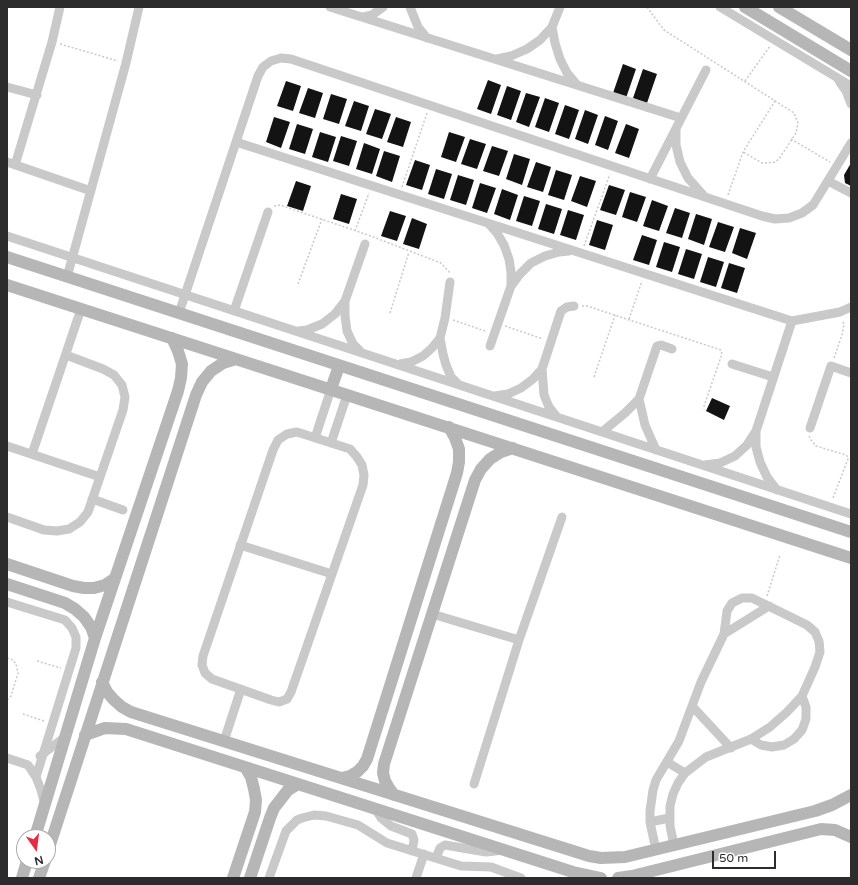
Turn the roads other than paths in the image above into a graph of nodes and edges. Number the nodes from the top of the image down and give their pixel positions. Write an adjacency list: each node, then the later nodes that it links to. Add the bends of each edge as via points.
1 (60, 7): 21 (street)
2 (140, 7): 30 (street)
3 (330, 7): 10 (street)
4 (384, 7): 10 (street)
5 (410, 7): 12 (street, via 418,26)
6 (560, 7): 11 (street)
7 (720, 7): 17 (street)
8 (780, 7): 13 (street)
9 (750, 9): 16 (street)
10 (363, 17): 12 (street)
11 (552, 27): 14 (street, via 540,40 526,49 511,56); 18 (street, via 560,59)
12 (427, 38): 14 (street)
13 (851, 50)
14 (495, 59): 18 (street)
15 (706, 70): 23 (street)
16 (851, 71)
17 (836, 76): 19 (street); 22 (street)
18 (577, 86): 23 (street)
19 (851, 86)
20 (7, 87): 21 (street)
21 (36, 95): 27 (street)
22 (851, 104)
23 (681, 118): 24 (street)
24 (676, 127): 28 (street); 32 (street, via 676,145 680,162 688,178)
25 (236, 142): 28 (street, via 258,76 263,67 281,58 291,59); 34 (street); 44 (street)
26 (851, 143): 29 (street)
27 (11, 163): 30 (street)
28 (650, 179): 32 (street)
29 (828, 181): 31 (street); 32 (street, via 813,205 789,218 775,219)
30 (91, 192): 38 (street)
31 (851, 193)
32 (707, 198)
33 (268, 212): 49 (street)
34 (488, 223): 37 (street); 43 (street, via 501,240 509,258)
35 (7, 236): 38 (street)
36 (365, 244): 45 (street)
37 (578, 252): 43 (street, via 559,252 531,263); 51 (street)
38 (72, 257): 40 (street); 44 (street)
39 (7, 258): 40 (street)
40 (67, 277): 50 (street)
41 (450, 282): 54 (street)
42 (7, 285): 48 (street)
43 (511, 286): 55 (street)
44 (185, 295): 49 (street); 50 (street)
45 (345, 301): 52 (street, via 335,314 322,324 307,330); 57 (street, via 347,331)
46 (574, 306): 63 (street, via 561,311)
47 (851, 307): 51 (street, via 840,312)
48 (81, 309): 53 (street); 58 (street)
49 (234, 311): 52 (street)
50 (179, 313): 62 (street)
51 (792, 320): 65 (street)
52 (295, 331): 57 (street)
53 (172, 338): 59 (street); 95 (street, via 182,364 181,378)
54 (440, 338): 61 (street, via 423,356); 66 (street, via 451,377)
55 (490, 346)
56 (672, 349): 70 (street, via 656,346)
57 (360, 352): 61 (street)
58 (66, 355): 81 (street); 83 (street, via 103,369 114,375 122,385 125,397 123,410)
59 (236, 359): 67 (street); 103 (street, via 211,371 196,395)
60 (732, 364): 65 (street)
61 (397, 365): 66 (street)
62 (340, 366): 67 (street); 90 (street)
63 (542, 369): 69 (street, via 521,388 508,394); 71 (street, via 544,394 549,407)
64 (851, 373): 73 (street, via 831,366)
65 (773, 377): 74 (street)
66 (460, 386): 69 (street)
67 (330, 389): 68 (street); 76 (street)
68 (347, 395): 72 (street); 77 (street)
69 (494, 396): 71 (street)
70 (638, 399): 75 (street); 80 (street, via 645,425)
71 (557, 417): 75 (street)
72 (449, 428): 79 (street); 119 (street, via 456,438 459,449 460,462 457,473 367,759 357,772)
73 (810, 428)
74 (756, 431): 82 (street, via 747,445 735,456 720,463); 84 (street, via 756,447 760,462)
75 (602, 432): 80 (street)
76 (315, 438): 77 (street); 91 (street, via 297,432 287,434 278,440)
77 (331, 443): 94 (street, via 350,449 362,465 364,475)
78 (7, 446): 81 (street)
79 (513, 448): 92 (street); 99 (street, via 490,459 475,480)
80 (656, 450): 82 (street)
81 (32, 454): 83 (street)
82 (704, 466): 84 (street)
83 (100, 477): 85 (street)
84 (777, 490): 87 (street)
85 (92, 500): 86 (street); 88 (street, via 88,512 80,522 69,529 44,530)
86 (123, 510)
87 (851, 514)
88 (7, 517)
89 (562, 517): 102 (street)
90 (851, 532)
91 (240, 545): 94 (street); 104 (street, via 202,665 205,673 212,679)
92 (851, 558)
93 (7, 564): 95 (street, via 84,588 94,588)
94 (332, 574): 104 (street, via 287,699 279,702)
95 (114, 580): 101 (street)
96 (7, 584): 101 (street, via 75,609 91,627)
97 (7, 602): 112 (street, via 65,620 76,637 76,648)
98 (766, 605): 100 (street); 100 (street, via 752,598 732,602 727,611); 105 (street, via 807,625 815,632 819,641 820,652)
99 (432, 614): 102 (street); 122 (street, via 384,764 385,781)
100 (724, 634): 106 (street, via 700,682)
101 (95, 638): 108 (street)
102 (519, 640): 121 (street)
103 (102, 682): 107 (street); 110 (street, via 114,700 131,712)
104 (241, 689): 110 (street)
105 (802, 696): 109 (street, via 787,712); 109 (street, via 806,707 806,719 802,730 794,739 784,745 772,747 761,745)
106 (692, 706): 111 (street); 114 (street)
107 (85, 735): 116 (street, via 105,728 126,729); 129 (street)
108 (65, 737): 112 (street); 124 (street)
109 (751, 739): 111 (street)
110 (224, 740): 119 (street)
111 (731, 748): 117 (street, via 706,758)
112 (41, 756): 115 (street); 118 (street)
113 (7, 758): 115 (street)
114 (667, 762): 117 (street); 127 (street, via 656,780 650,800)
115 (28, 765): 118 (street)
116 (246, 767): 120 (street); 137 (street, via 254,789 255,812)
117 (685, 773): 126 (street, via 673,794)
118 (36, 777): 124 (street)
119 (342, 778): 122 (street)
120 (298, 784): 125 (street); 138 (street, via 288,790 274,808)
121 (474, 784)
122 (394, 795): 133 (street, via 588,856 625,857)
123 (851, 795): 131 (street, via 815,811)
124 (45, 805): 128 (street)
125 (375, 808): 132 (street); 134 (street, via 381,818 391,826 412,834)
126 (669, 818): 127 (street); 131 (street)
127 (650, 822): 133 (street)
128 (38, 829)
129 (55, 829)
130 (851, 837): 143 (street, via 835,830 821,829)
131 (674, 845): 133 (street)
132 (504, 850): 136 (street, via 486,852 445,845 440,848); 142 (street, via 573,872)
133 (656, 850)
134 (412, 851): 135 (street); 139 (street, via 381,841 358,825 320,815 308,816 297,820 286,831)
135 (424, 854): 136 (street); 140 (street)
136 (436, 858): 141 (street, via 467,867 495,868)
137 (233, 878)
138 (250, 878)
139 (269, 878)
140 (416, 878)
141 (520, 878)
142 (601, 878)
143 (618, 878)

